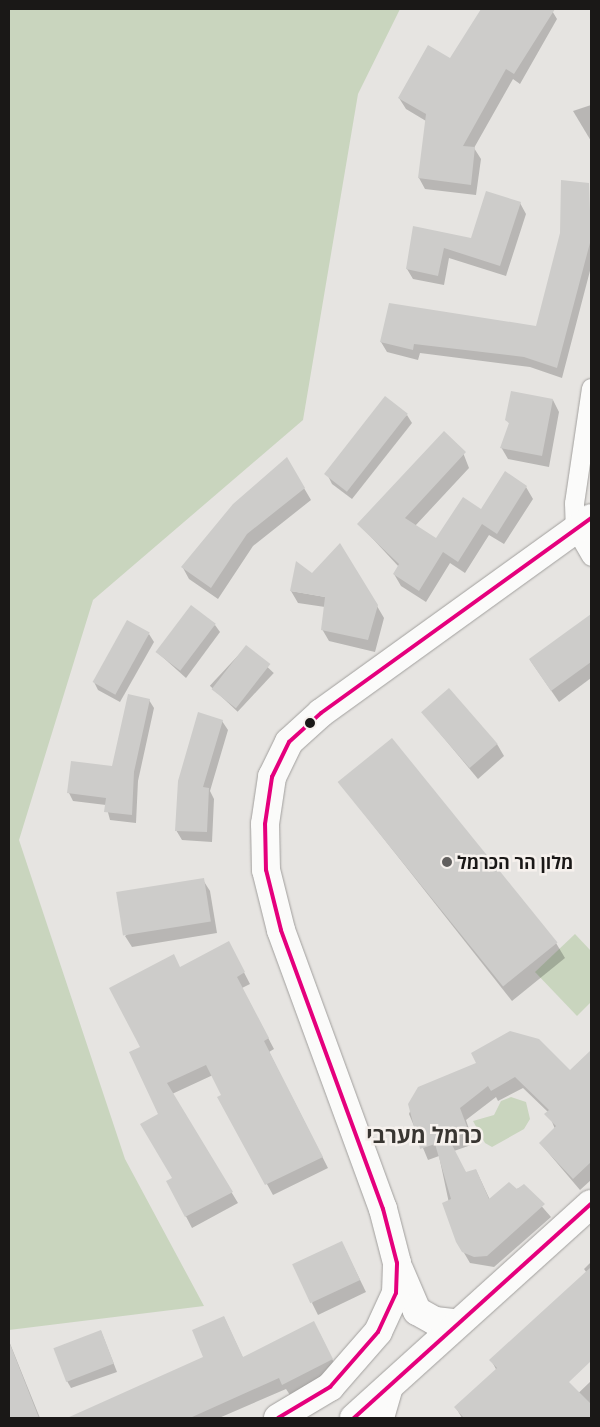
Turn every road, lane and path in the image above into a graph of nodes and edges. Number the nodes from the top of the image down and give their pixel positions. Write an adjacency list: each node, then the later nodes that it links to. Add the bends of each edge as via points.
1 (591, 388): 2 (street, via 576,482)
2 (583, 523): 3 (street); 5 (main road, via 321,713 289,742 272,777 265,824 266,870 279,922 384,1209)
3 (591, 556)
4 (591, 1204): 6 (main road)
5 (397, 1263): 6 (main road, via 418,1310 435,1321); 8 (main road, via 396,1292 378,1332 330,1386)
6 (455, 1322): 7 (main road)
7 (396, 1380): 9 (main road); 10 (street)
8 (278, 1418)
9 (354, 1418)
10 (384, 1418)

